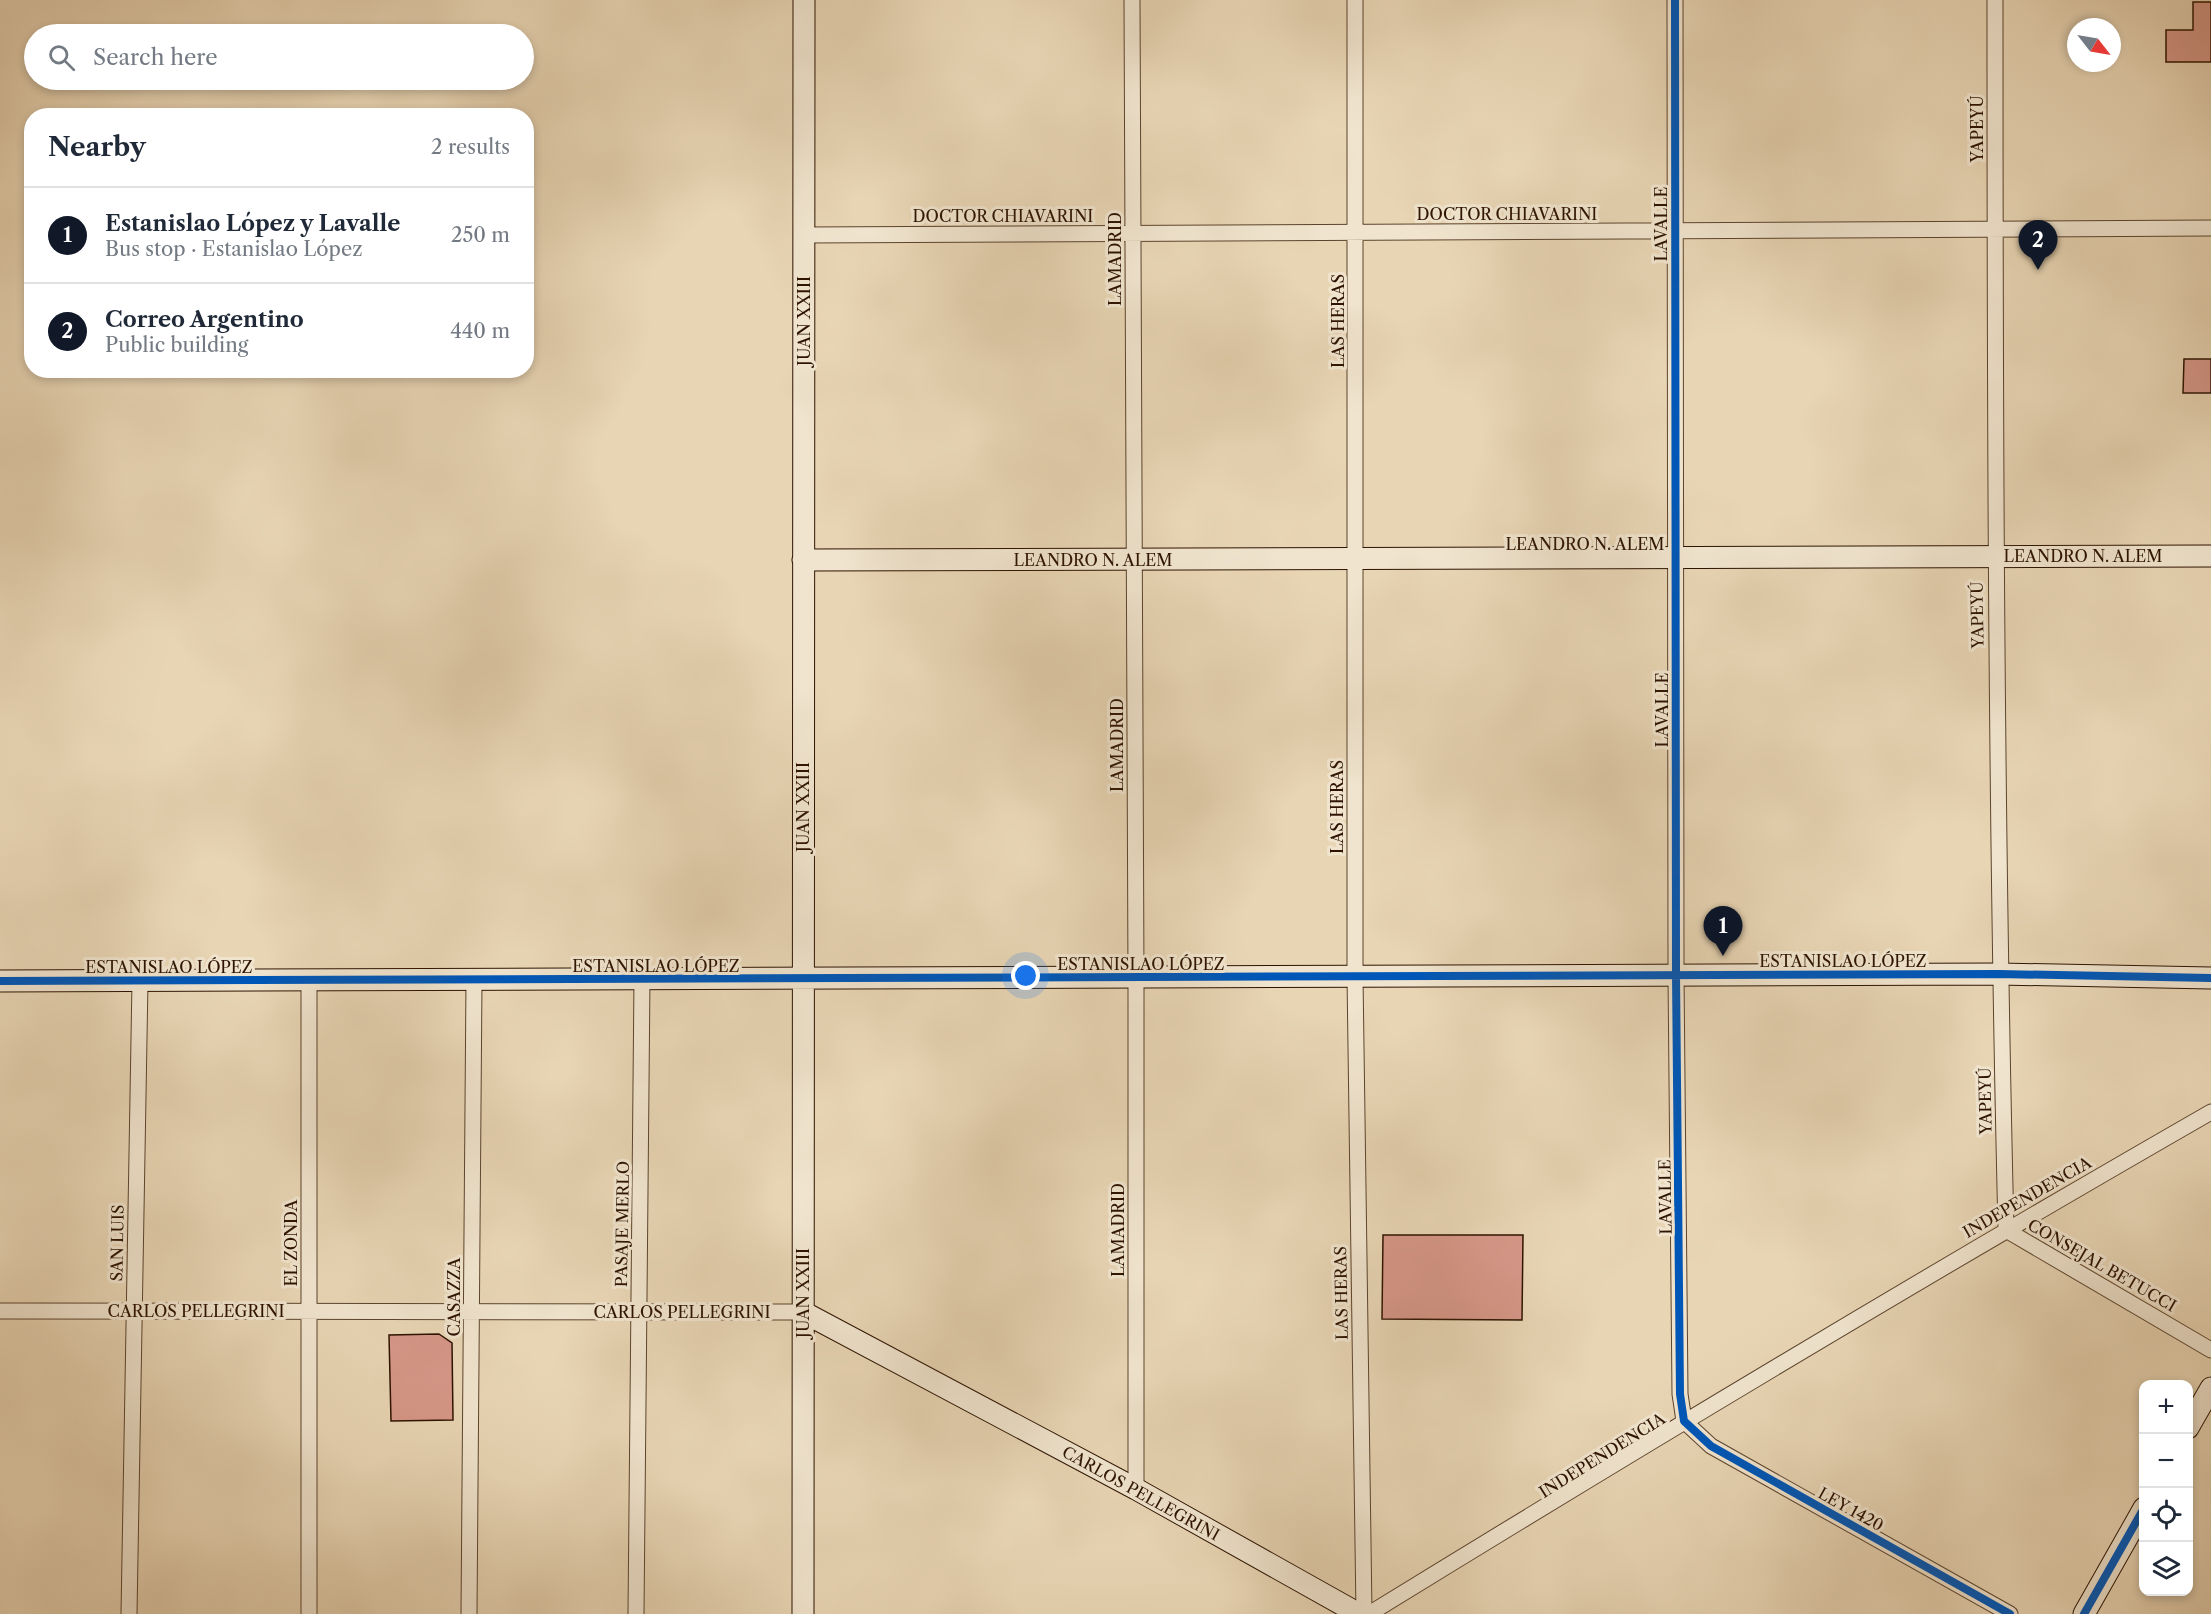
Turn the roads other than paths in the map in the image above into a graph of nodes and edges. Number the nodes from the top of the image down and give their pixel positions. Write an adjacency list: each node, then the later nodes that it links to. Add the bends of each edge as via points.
1 (804, 0): 11 (main road, JUAN XXIII)
2 (1132, 0): 10 (street, LAMADRID)
3 (1355, 0): 9 (street, LAS HERAS)
4 (1675, 0): 8 (street, LAVALLE)
5 (1995, 0): 7 (street, YAPEYÚ)
6 (2211, 228): 7 (street, DOCTOR CHIAVARINI)
7 (1995, 229): 8 (street, DOCTOR CHIAVARINI); 12 (street, YAPEYÚ)
8 (1675, 231): 9 (street, DOCTOR CHIAVARINI); 14 (street, LAVALLE)
9 (1356, 232): 10 (street, DOCTOR CHIAVARINI); 16 (street, LAS HERAS)
10 (1133, 234): 11 (street, DOCTOR CHIAVARINI); 15 (street, LAMADRID)
11 (804, 235): 17 (main road, JUAN XXIII)
12 (1995, 556): 13 (main road, LEANDRO N. ALEM); 14 (main road, LEANDRO N. ALEM); 18 (street, YAPEYÚ)
13 (2211, 556)
14 (1675, 558): 16 (main road, LEANDRO N. ALEM); 19 (street, LAVALLE)
15 (1134, 559): 16 (main road, LEANDRO N. ALEM); 17 (main road, LEANDRO N. ALEM); 21 (street, LAMADRID)
16 (1356, 559): 20 (street, LAS HERAS)
17 (803, 560): 26 (main road, JUAN XXIII)
18 (2000, 974): 19 (main road, ESTANISLAO LÓPEZ); 22 (main road, ESTANISLAO LÓPEZ); 30 (street, YAPEYÚ)
19 (1676, 975): 20 (main road, ESTANISLAO LÓPEZ); 40 (street, LAVALLE, via 1680,1394)
20 (1355, 976): 21 (main road, ESTANISLAO LÓPEZ); 49 (street, LAS HERAS)
21 (1136, 977): 26 (main road, ESTANISLAO LÓPEZ); 41 (street, LAMADRID)
22 (2211, 978)
23 (642, 979): 25 (main road, ESTANISLAO LÓPEZ); 26 (main road, ESTANISLAO LÓPEZ); 35 (street, PASAJE MERLO)
24 (309, 980): 25 (main road, ESTANISLAO LÓPEZ); 28 (main road, ESTANISLAO LÓPEZ); 33 (street, EL ZONDA)
25 (474, 980): 34 (street, CASAZZA)
26 (803, 980): 36 (main road, JUAN XXIII)
27 (0, 981): 28 (main road, ESTANISLAO LÓPEZ)
28 (140, 981): 32 (street, SAN LUIS)
29 (2211, 1112): 30 (street, INDEPENDENCIA)
30 (2006, 1230): 37 (street, CONSEJAL BETUCCI); 40 (street, INDEPENDENCIA)
31 (0, 1311): 32 (street, CARLOS PELLEGRINI)
32 (134, 1311): 33 (street, CARLOS PELLEGRINI); 43 (street, SAN LUIS)
33 (309, 1312): 34 (street, CARLOS PELLEGRINI); 44 (street, EL ZONDA)
34 (471, 1312): 35 (street, CARLOS PELLEGRINI); 45 (street, CASAZZA)
35 (639, 1312): 36 (street, CARLOS PELLEGRINI); 46 (street, PASAJE MERLO)
36 (803, 1312): 41 (main road, CARLOS PELLEGRINI); 47 (main road, JUAN XXIII)
37 (2211, 1350)
38 (2211, 1388): 39 (main road)
39 (2193, 1419)
40 (1684, 1421): 49 (street, INDEPENDENCIA); 50 (street, LEY 1420, via 1711,1446)
41 (1136, 1489): 48 (main road, CARLOS PELLEGRINI)
42 (2139, 1517): 51 (main road)
43 (129, 1614)
44 (309, 1614)
45 (469, 1614)
46 (636, 1614)
47 (803, 1614)
48 (1359, 1614)
49 (1366, 1614)
50 (2010, 1614)
51 (2084, 1614)

